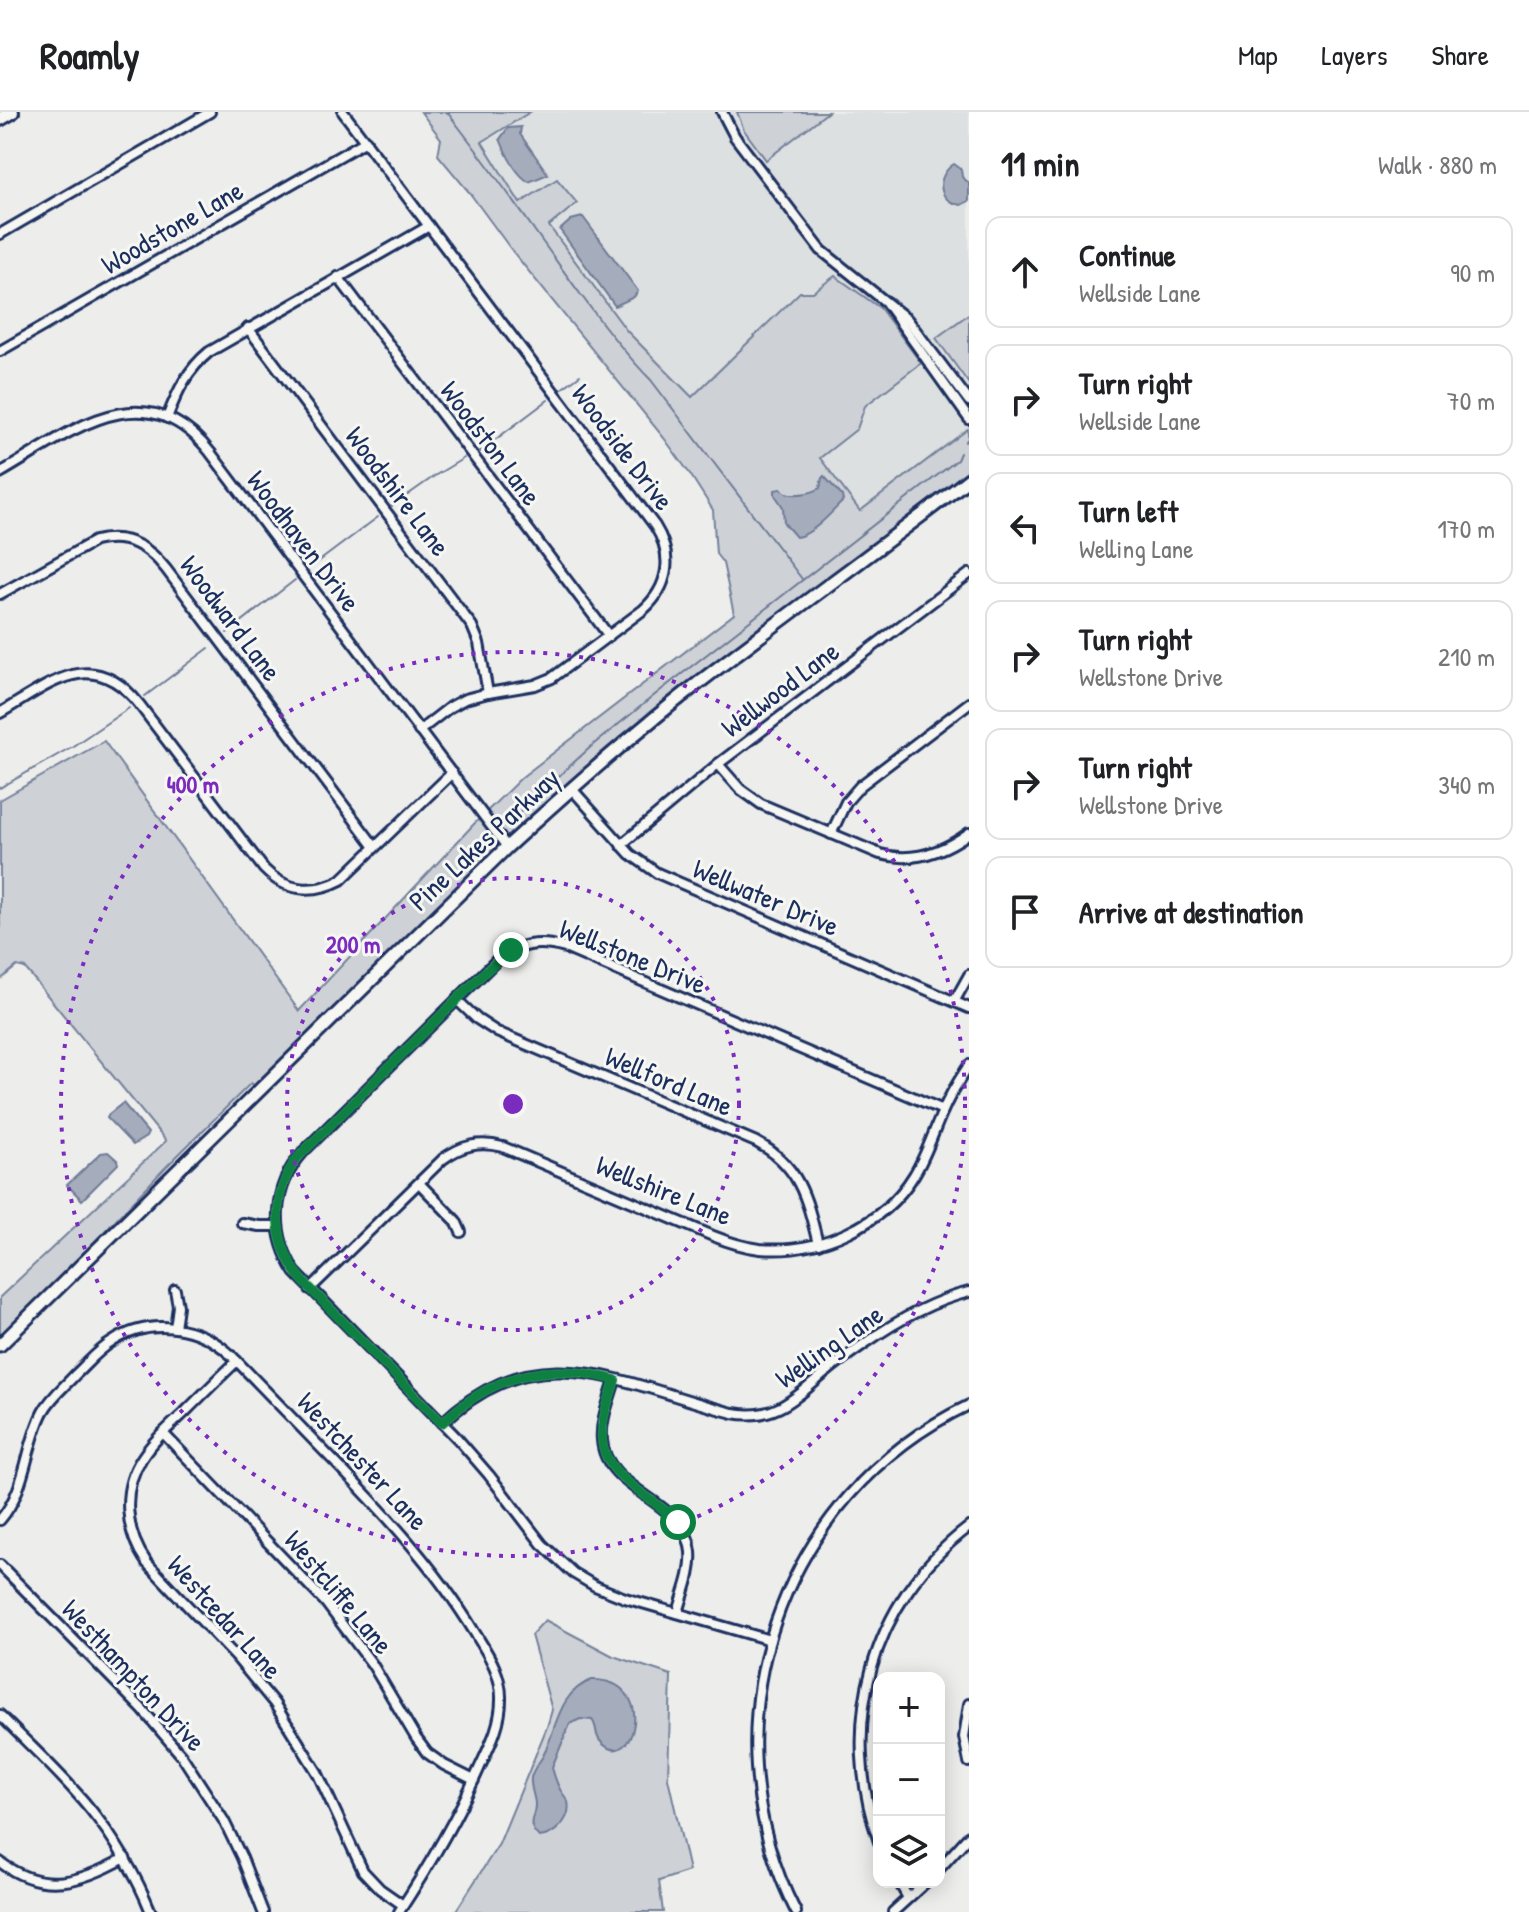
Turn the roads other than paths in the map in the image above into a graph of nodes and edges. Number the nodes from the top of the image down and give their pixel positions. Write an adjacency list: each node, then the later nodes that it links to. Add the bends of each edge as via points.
1 (12, 112): 5 (main road)
2 (210, 112): 8 (street)
3 (343, 112): 6 (street, Woodside Drive)
4 (722, 112): 10 (street, via 735,137 821,250)
5 (0, 119)
6 (366, 141): 7 (street, Woodside Drive); 12 (street, Woodstone Lane)
7 (429, 226): 9 (street); 20 (street, Woodside Drive, via 662,537 667,564 661,589)
8 (0, 234)
9 (338, 277): 11 (street); 20 (street, Woodston Lane)
10 (884, 300): 13 (street, via 907,319); 15 (street)
11 (248, 328): 14 (street, via 195,364); 21 (street, Woodshire Lane, via 469,622 479,640)
12 (0, 351)
13 (969, 401)
14 (167, 418): 16 (street, Woodhaven Drive, via 138,411 105,416); 24 (street, Woodhaven Drive, via 192,432 205,447)
15 (969, 419)
16 (0, 473)
17 (969, 479): 27 (street, Pine Lakes Parkway, via 692,689)
18 (969, 574): 25 (street, Wellwood Lane)
19 (0, 594): 31 (street, Woodward Lane, via 95,541 123,539 146,548)
20 (609, 636): 21 (street, Woodside Drive, via 543,682)
21 (488, 693): 24 (street, Woodside Drive, via 455,704)
22 (969, 703): 29 (street, via 860,786)
23 (0, 713): 31 (street, via 67,676 90,673 109,678 133,698 253,857 281,883 324,888 341,880)
24 (419, 731): 26 (street, Woodhaven Drive)
25 (718, 764): 29 (street, via 753,799); 30 (street, Wellwood Lane)
26 (452, 773): 31 (street); 32 (street, Woodhaven Drive)
27 (572, 789): 30 (street, Wellwater Drive); 32 (street, Pine Lakes Parkway)
28 (969, 833): 29 (street, via 932,853 901,857)
29 (831, 834)
30 (621, 845): 35 (street, Wellwater Drive, via 674,881)
31 (375, 847)
32 (507, 847): 48 (street, Pine Lakes Parkway)
33 (969, 975): 35 (street)
34 (457, 1000): 38 (street, Wellstone Drive, via 511,950 549,944); 41 (street, Wellstone Drive, via 298,1157 282,1188); 43 (street, Wellford Lane, via 497,1032 770,1150 801,1186)
35 (955, 1000): 36 (street, Wellwater Drive)
36 (969, 1008)
37 (969, 1065): 38 (street, Wellshire Lane)
38 (943, 1110): 43 (street, Wellshire Lane, via 914,1176 897,1197 860,1227)
39 (419, 1183): 42 (street); 43 (street, Wellshire Lane, via 452,1153 492,1144 725,1241 774,1249); 44 (street, Wellshire Lane)
40 (242, 1223): 41 (street)
41 (278, 1226): 44 (street, Wellstone Drive, via 288,1259)
42 (461, 1232)
43 (818, 1244)
44 (310, 1289): 52 (street, Wellstone Drive)
45 (175, 1290): 47 (street)
46 (969, 1292): 50 (street, Welling Lane, via 874,1337 795,1399 767,1413 733,1413)
47 (175, 1328): 49 (street, Westchester Lane, via 210,1339); 54 (street, Westchester Lane, via 144,1329 116,1339 53,1397 39,1422 17,1492)
48 (0, 1345)
49 (237, 1361): 53 (street, Westcedar Lane); 62 (street, Westchester Lane, via 406,1536 492,1662 500,1684 500,1714)
50 (615, 1380): 52 (street, Welling Lane, via 567,1371 525,1375 483,1392); 57 (street, via 602,1445 616,1471 670,1514 687,1535 691,1562)
51 (969, 1405): 58 (street, via 906,1442 845,1500 799,1568)
52 (442, 1423): 57 (street, Wellstone Drive, via 565,1567 609,1592)
53 (163, 1433): 62 (street, Westcliffe Lane, via 336,1614 423,1749); 71 (street, Westcedar Lane, via 143,1456 131,1483 128,1514 135,1543 155,1573 231,1650 274,1703 317,1772 359,1866)
54 (0, 1520)
55 (969, 1527): 63 (street, via 912,1585 872,1666 860,1748)
56 (0, 1565): 73 (street, Westhampton Drive, via 182,1756 230,1833)
57 (678, 1613): 58 (street, Wellstone Drive)
58 (770, 1640): 74 (street, via 757,1707 757,1780 771,1851)
59 (969, 1704): 61 (street, via 964,1737)
60 (0, 1715): 65 (street, via 83,1800)
61 (969, 1762)
62 (474, 1780): 71 (street, Westchester Lane, via 446,1838)
63 (873, 1821)
64 (969, 1836): 67 (street)
65 (125, 1858): 66 (street, via 91,1876 61,1882 24,1876); 72 (street)
66 (0, 1862)
67 (945, 1862)
68 (902, 1888): 70 (street)
69 (919, 1888): 70 (street)
70 (908, 1898): 75 (street)
71 (401, 1908)
72 (151, 1912)
73 (263, 1912)
74 (796, 1912)
75 (893, 1912)

